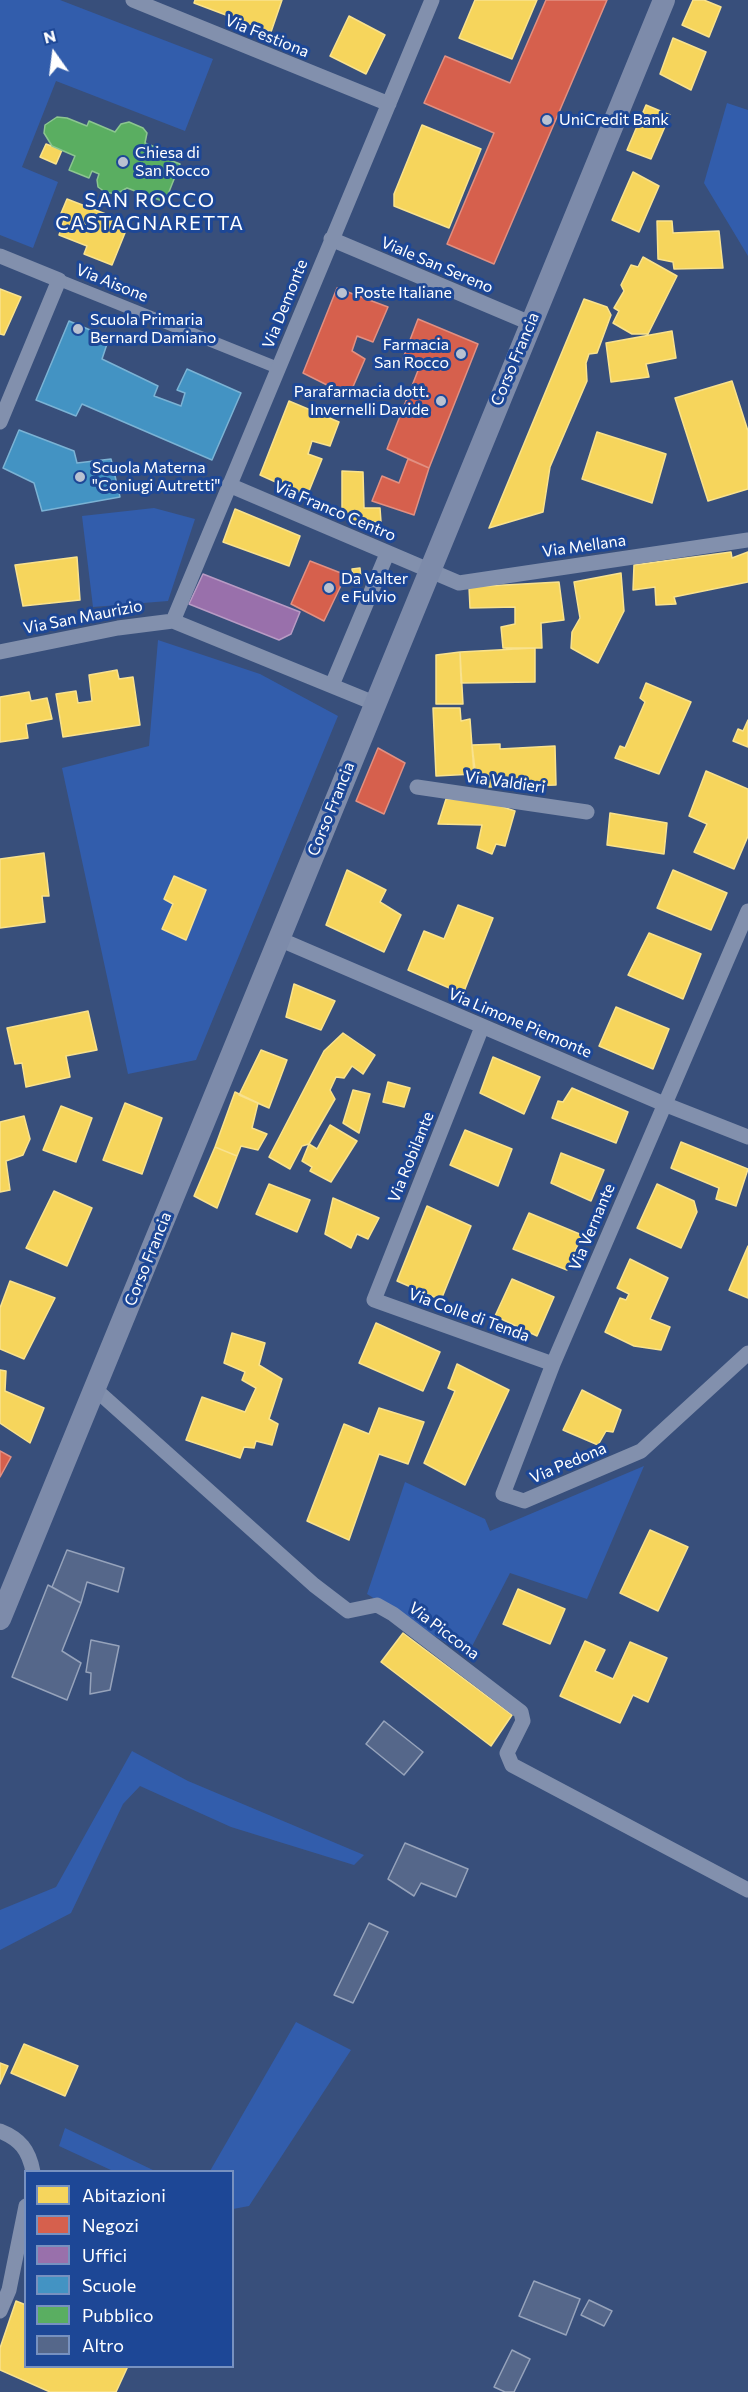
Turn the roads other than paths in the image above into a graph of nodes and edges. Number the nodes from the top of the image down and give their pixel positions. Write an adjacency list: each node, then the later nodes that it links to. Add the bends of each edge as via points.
1 (133, 0): 4 (street, Via Festiona)
2 (432, 0): 5 (street, Via Demonte)
3 (664, 0): 9 (main road, Corso Francia)
4 (169, 7): 5 (street, Via Festiona)
5 (388, 104): 6 (street, Via Demonte)
6 (331, 239): 9 (street, Viale San Sereno); 10 (street, Via Demonte)
7 (0, 256): 8 (street, Via Aisone)
8 (59, 280): 10 (street, Via Aisone); 11 (street)
9 (530, 323): 15 (main road, Corso Francia)
10 (278, 368): 12 (street, Via Demonte)
11 (0, 422)
12 (229, 485): 14 (street, Via Franco Centro); 16 (street, Via Demonte)
13 (748, 540): 15 (street, Via Mellana, via 459,583)
14 (387, 554): 15 (street, Via Franco Centro); 18 (street)
15 (427, 571): 19 (main road, Corso Francia)
16 (173, 621): 17 (street, Via San Maurizio); 18 (street)
17 (0, 651)
18 (332, 685): 19 (street)
19 (374, 703): 23 (main road, Corso Francia)
20 (417, 787): 21 (street, Via Valdieri)
21 (587, 812)
22 (748, 911): 25 (street, Via Vernante)
23 (279, 939): 24 (street, Via Limone Piemonte); 30 (main road, Corso Francia)
24 (482, 1027): 25 (street, Via Limone Piemonte); 27 (street, Via Robilante)
25 (664, 1104): 26 (street, Via Limone Piemonte); 29 (street, Via Vernante)
26 (748, 1137)
27 (374, 1300): 29 (street, Via Colle di Tenda)
28 (748, 1353): 29 (street, Via Pedona, via 641,1451 524,1501 504,1494)
29 (553, 1364)
30 (95, 1389): 31 (main road, Corso Francia); 32 (street, Via Piccona, via 348,1611 377,1605 393,1614 521,1712 523,1721 507,1753 512,1765)
31 (0, 1619)
32 (748, 1890)
33 (0, 2131): 34 (street, via 24,2146)
34 (32, 2170)
35 (24, 2216): 36 (street, via 9,2290)
36 (0, 2311)

